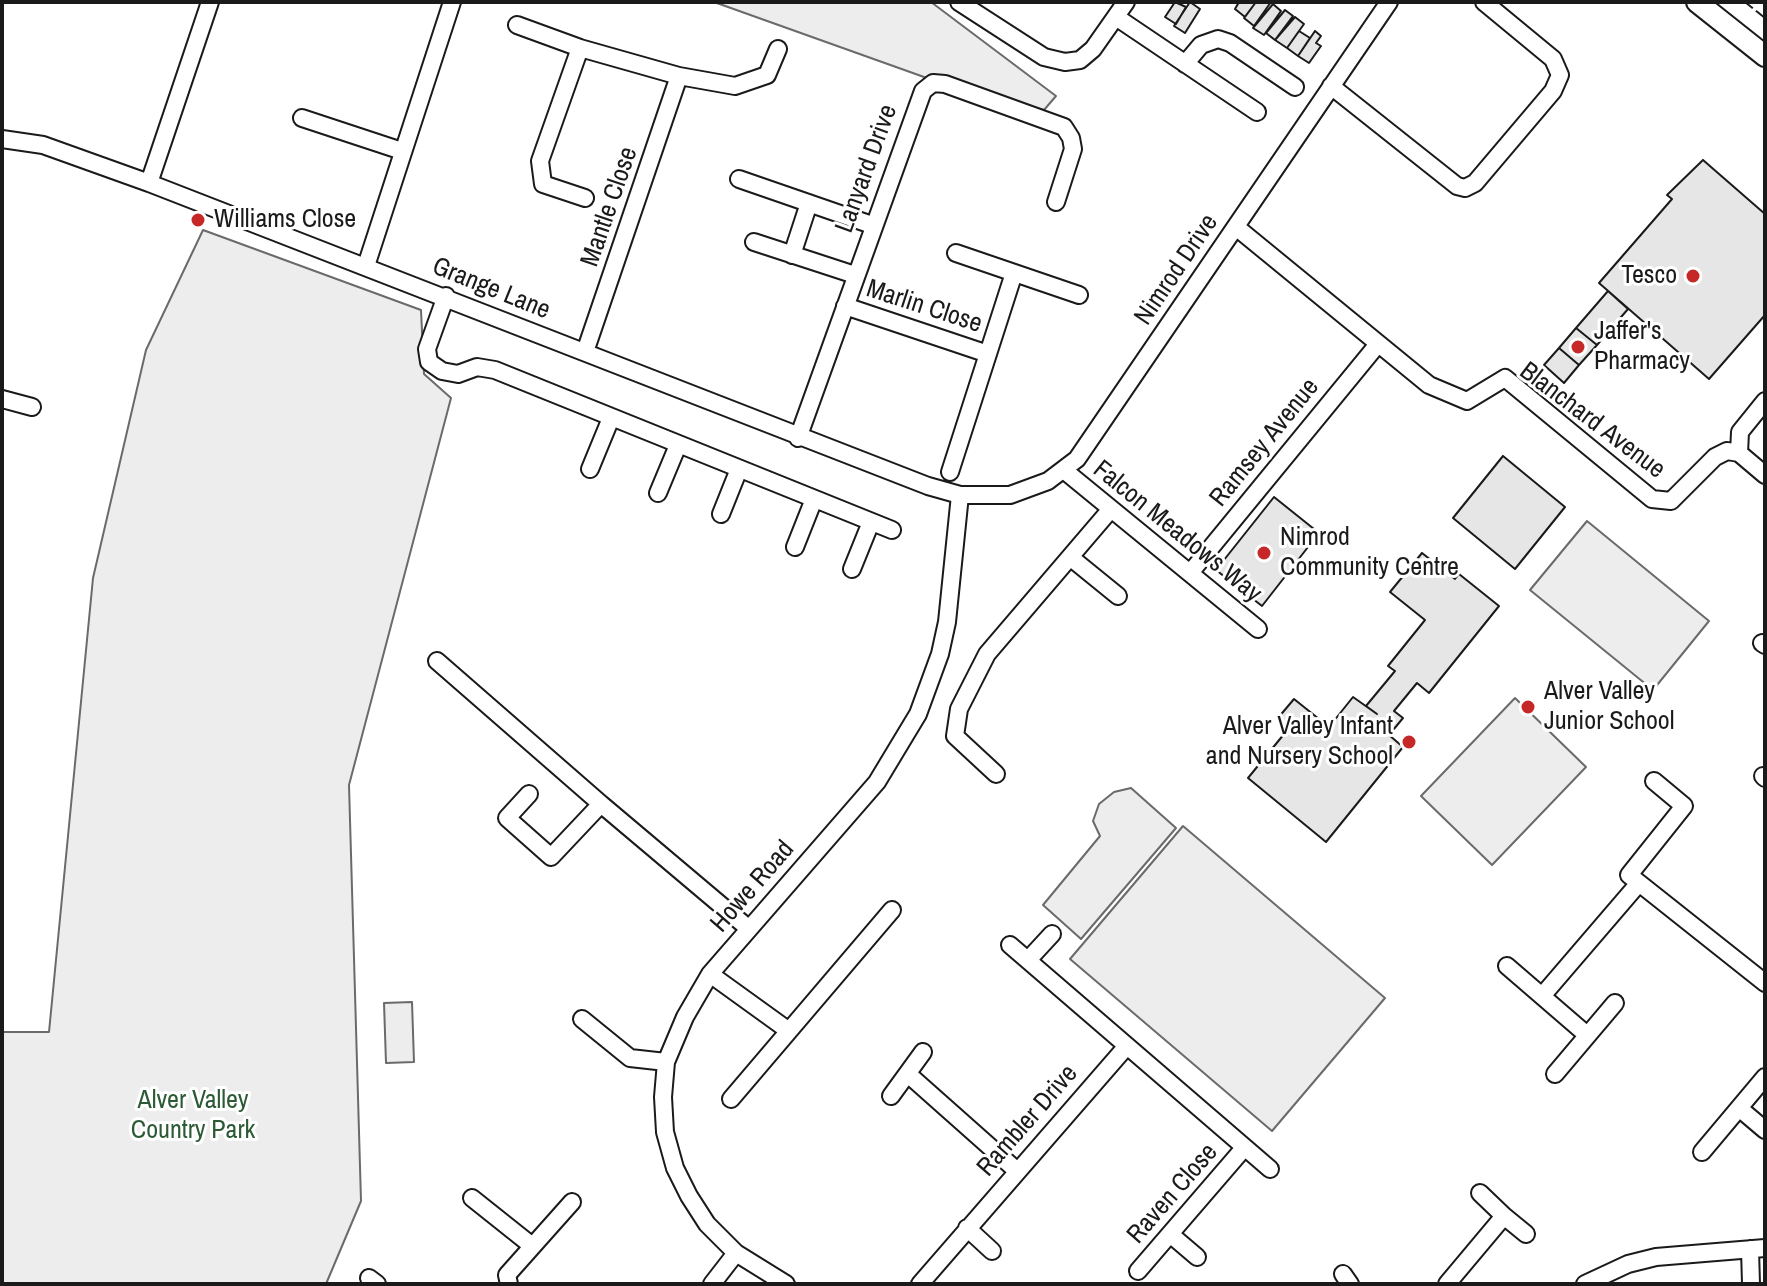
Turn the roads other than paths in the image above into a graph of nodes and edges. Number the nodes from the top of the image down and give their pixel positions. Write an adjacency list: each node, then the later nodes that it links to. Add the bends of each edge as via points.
1 (210, 2): 22 (street)
2 (452, 2): 20 (street)
3 (959, 2): 8 (street, via 1044,57 1065,62 1080,60 1093,49)
4 (1126, 2): 8 (street)
5 (1389, 2): 15 (street, Nimrod Drive)
6 (1484, 2): 15 (street, via 1553,59 1560,75 1553,91 1475,183 1457,186)
7 (1697, 2): 12 (street)
8 (1116, 17): 13 (street)
9 (517, 25): 10 (street)
10 (580, 48): 14 (street); 23 (street, Mantle Close, via 540,161 543,184)
11 (778, 49): 14 (street, via 767,75 735,86)
12 (1765, 56)
13 (1185, 64): 16 (street, via 1201,45 1218,39); 17 (street)
14 (679, 76): 38 (street, Mantle Close)
15 (1331, 86): 27 (street, Nimrod Drive)
16 (1295, 87)
17 (1257, 112)
18 (302, 118): 20 (street)
19 (2, 139): 22 (street, Grange Lane, via 43,145)
20 (402, 151): 31 (street)
21 (739, 179): 25 (street)
22 (149, 183): 31 (street, Grange Lane)
23 (585, 198)
24 (1056, 202): 26 (street, Lanyard Drive, via 1073,149 1064,127 933,83 916,103)
25 (809, 203): 26 (street); 30 (street)
26 (872, 225): 33 (street, Lanyard Drive)
27 (1236, 227): 37 (street, Blanchard Avenue); 49 (street, Nimrod Drive)
28 (754, 242): 30 (street)
29 (956, 253): 32 (street)
30 (792, 255): 33 (street)
31 (366, 266): 35 (street, Grange Lane)
32 (1014, 273): 34 (street); 39 (street, Marlin Close)
33 (855, 275): 36 (street, Lanyard Drive)
34 (1079, 295)
35 (446, 296): 38 (street, Grange Lane); 43 (street, via 427,349 429,362 458,374 477,367 495,370)
36 (845, 306): 39 (street, Marlin Close); 44 (street, Lanyard Drive)
37 (1378, 344): 46 (street, Blanchard Avenue, via 1429,385 1467,401 1505,378 1645,494 1662,502 1682,494 1715,457); 62 (street, Ramsey Avenue)
38 (585, 352): 44 (street, Grange Lane)
39 (988, 354): 50 (street, Marlin Close)
40 (2, 399): 42 (street)
41 (1765, 401): 46 (street, via 1740,432)
42 (32, 407)
43 (611, 418): 45 (street); 47 (street)
44 (798, 438): 53 (street, Grange Lane)
45 (678, 445): 48 (street); 52 (street)
46 (1739, 453): 51 (street)
47 (590, 469)
48 (739, 469): 54 (street); 56 (street)
49 (1065, 471): 53 (street, via 1010,495); 55 (street, Falcon Meadows Way)
50 (950, 472)
51 (1765, 475)
52 (658, 493)
53 (960, 495): 72 (street, Howe Road, via 947,622 918,714 877,782)
54 (814, 499): 57 (street); 59 (street)
55 (1111, 509): 60 (street); 62 (street, Falcon Meadows Way)
56 (721, 514)
57 (871, 522): 58 (street); 61 (street)
58 (892, 530)
59 (795, 547)
60 (1070, 557): 63 (street); 66 (street, via 987,654 959,709 955,736)
61 (852, 569)
62 (1190, 573): 64 (street, Falcon Meadows Way)
63 (1118, 596)
64 (1258, 629)
65 (437, 661): 69 (street)
66 (996, 774)
67 (1654, 781): 70 (street, via 1684,806 1629,875)
68 (529, 794): 69 (street, via 507,818 551,857)
69 (601, 804): 72 (street)
70 (1639, 883): 78 (street); 79 (street)
71 (892, 910): 82 (street)
72 (748, 928): 77 (street, Howe Road)
73 (1052, 934): 75 (street)
74 (1010, 945): 75 (street, Raven Close)
75 (1028, 960): 84 (street, Raven Close)
76 (1507, 966): 79 (street)
77 (710, 974): 82 (street); 86 (street, Howe Road)
78 (1765, 983)
79 (1542, 996): 83 (street)
80 (1615, 1003): 83 (street)
81 (582, 1019): 86 (street, via 630,1058)
82 (789, 1031): 91 (street)
83 (1587, 1035): 87 (street)
84 (1126, 1047): 94 (street, Raven Close); 97 (street, Rambler Drive)
85 (923, 1052): 88 (street)
86 (666, 1062): 108 (street, Howe Road, via 665,1132 675,1168 707,1224)
87 (1555, 1074)
88 (909, 1075): 90 (street); 97 (street)
89 (1765, 1077): 92 (street)
90 (891, 1096)
91 (731, 1099)
92 (1739, 1108): 93 (street); 95 (street)
93 (1765, 1130)
94 (1244, 1148): 96 (street, Raven Close); 103 (street, Raven Close)
95 (1702, 1152)
96 (1270, 1169)
97 (1016, 1170): 102 (street, Rambler Drive)
98 (1480, 1193): 101 (street)
99 (472, 1198): 105 (street)
100 (572, 1202): 105 (street)
101 (1504, 1216): 104 (street); 115 (street)
102 (967, 1228): 107 (street); 114 (street, Rambler Drive)
103 (1170, 1234): 109 (street); 110 (street, Raven Close)
104 (1526, 1234)
105 (531, 1245): 111 (street, via 507,1275)
106 (1758, 1249): 116 (street, via 1656,1257); 117 (street)
107 (992, 1251)
108 (736, 1253): 112 (street); 113 (street, Howe Road)
109 (1197, 1257)
110 (1138, 1271)
111 (509, 1284)
112 (712, 1284)
113 (786, 1284)
114 (920, 1284)
115 (1447, 1284)
116 (1585, 1284)
117 (1751, 1284)

